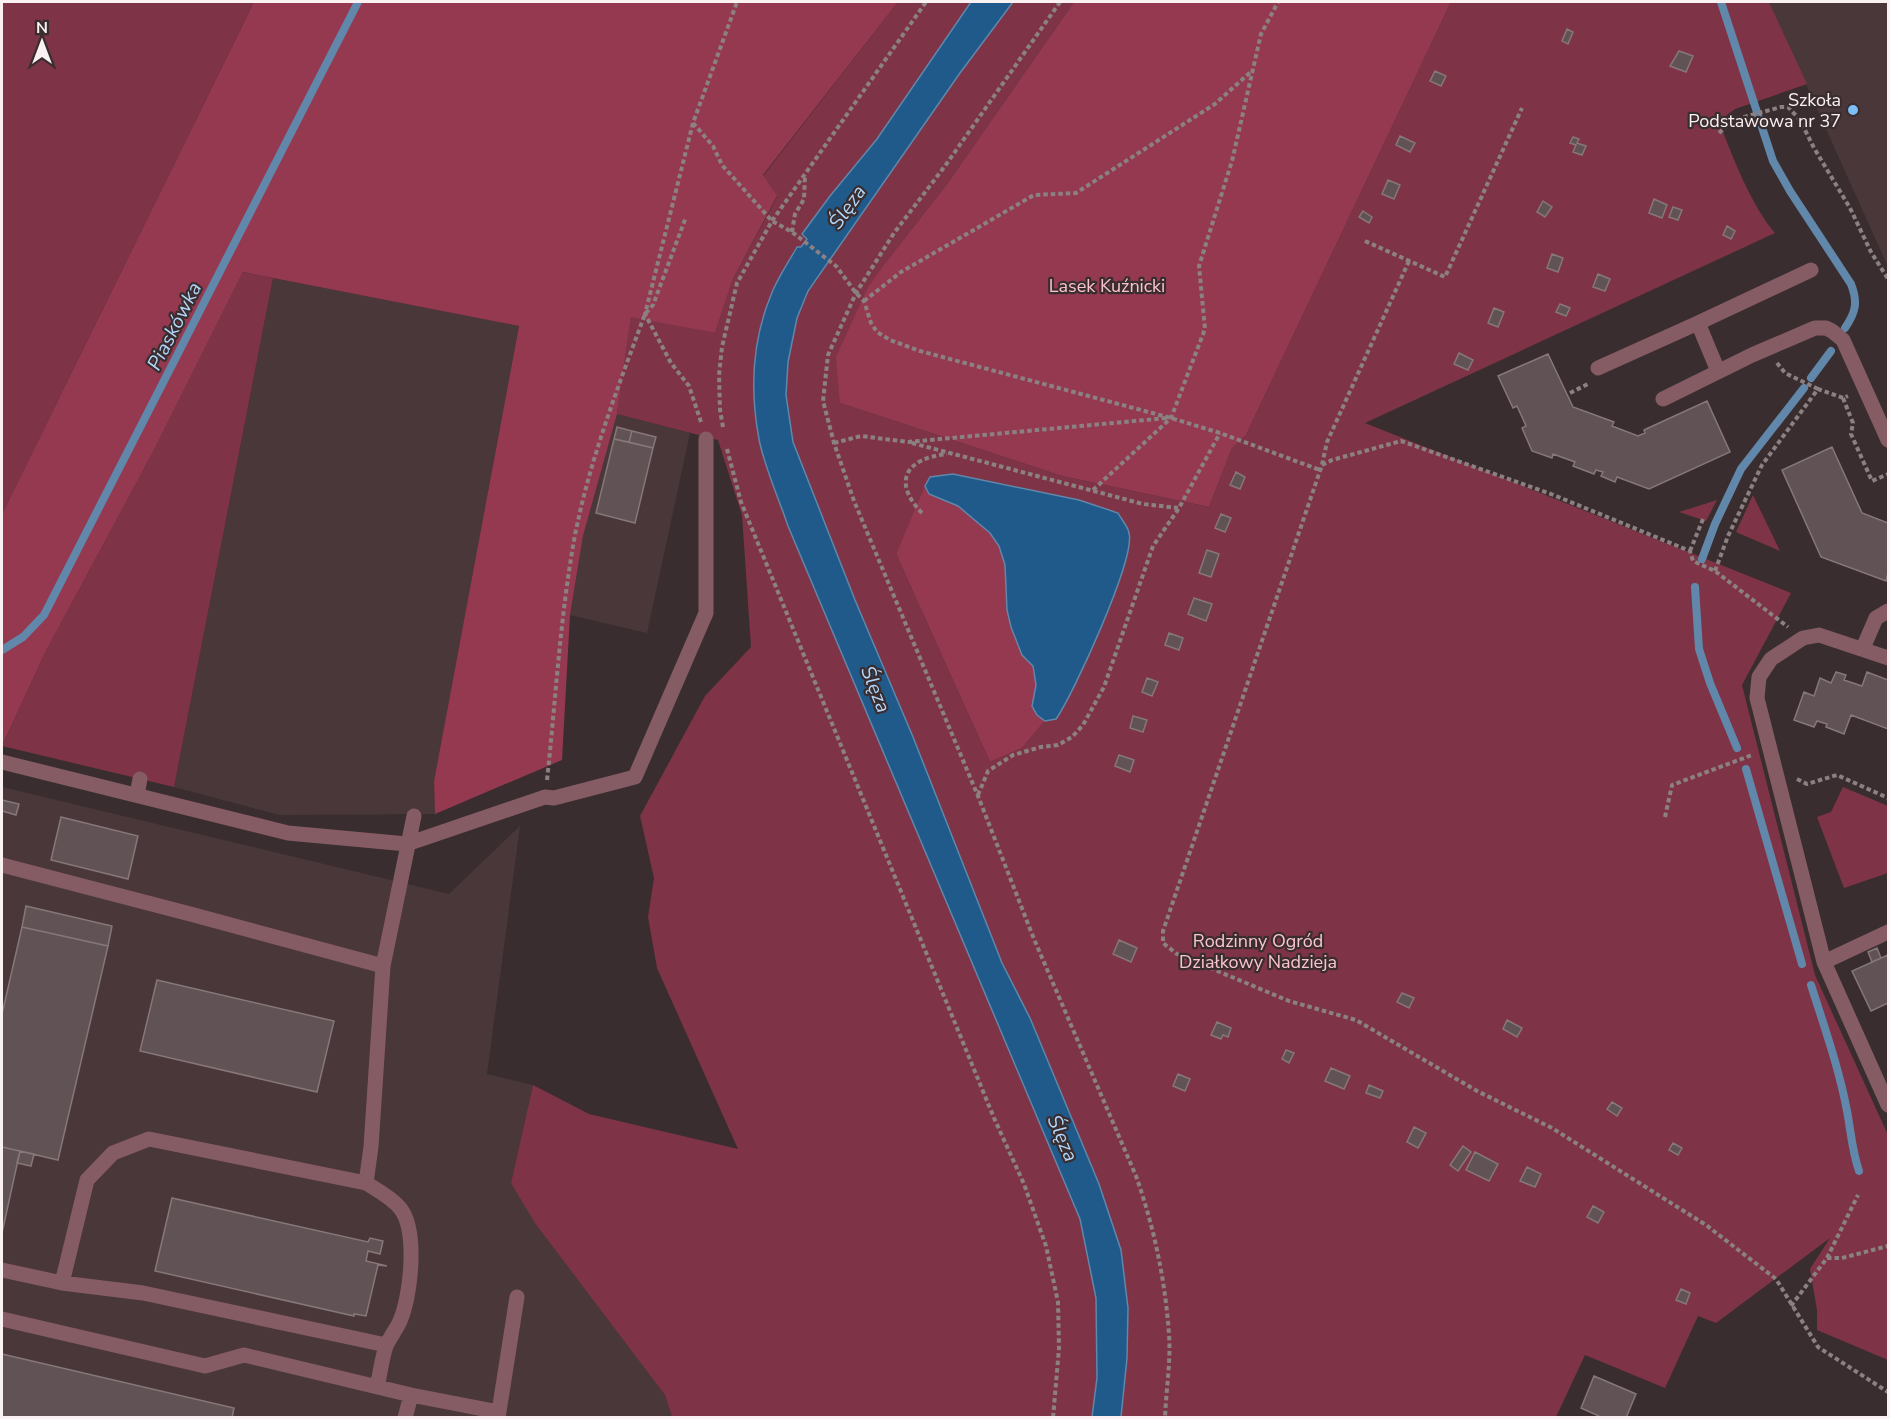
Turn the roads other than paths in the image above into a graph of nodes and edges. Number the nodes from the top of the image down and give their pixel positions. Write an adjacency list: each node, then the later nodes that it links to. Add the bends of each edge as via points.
1 (1811, 270): 2 (street)
2 (1698, 323): 3 (street); 4 (street)
3 (1598, 368)
4 (1718, 371): 5 (street); 7 (street, via 1815,328 1826,328 1843,340)
5 (1663, 399)
6 (706, 439): 15 (street, via 706,613 635,777 545,797)
7 (1888, 440)
8 (1888, 611): 9 (street, via 1876,618)
9 (1863, 648): 10 (street); 18 (street, via 1819,635 1803,638 1771,660 1759,677 1757,698)
10 (1888, 658)
11 (2, 762): 13 (street)
12 (140, 779): 13 (street)
13 (137, 795): 15 (street, via 288,833)
14 (414, 816): 15 (street)
15 (408, 844): 19 (street)
16 (2, 865): 19 (street)
17 (1888, 932): 18 (street)
18 (1824, 962): 20 (street)
19 (383, 966): 21 (street)
20 (1888, 1104)
21 (366, 1183): 23 (street, via 149,1139 113,1153 87,1180); 26 (street, via 401,1209 409,1227 411,1273 401,1320)
22 (2, 1270): 23 (street)
23 (62, 1283): 26 (street, via 143,1293)
24 (517, 1298): 29 (street)
25 (2, 1319): 27 (street, via 205,1366 244,1355)
26 (386, 1345): 27 (street)
27 (377, 1387): 28 (street)
28 (411, 1395): 29 (street); 30 (street)
29 (499, 1415)
30 (405, 1418)

